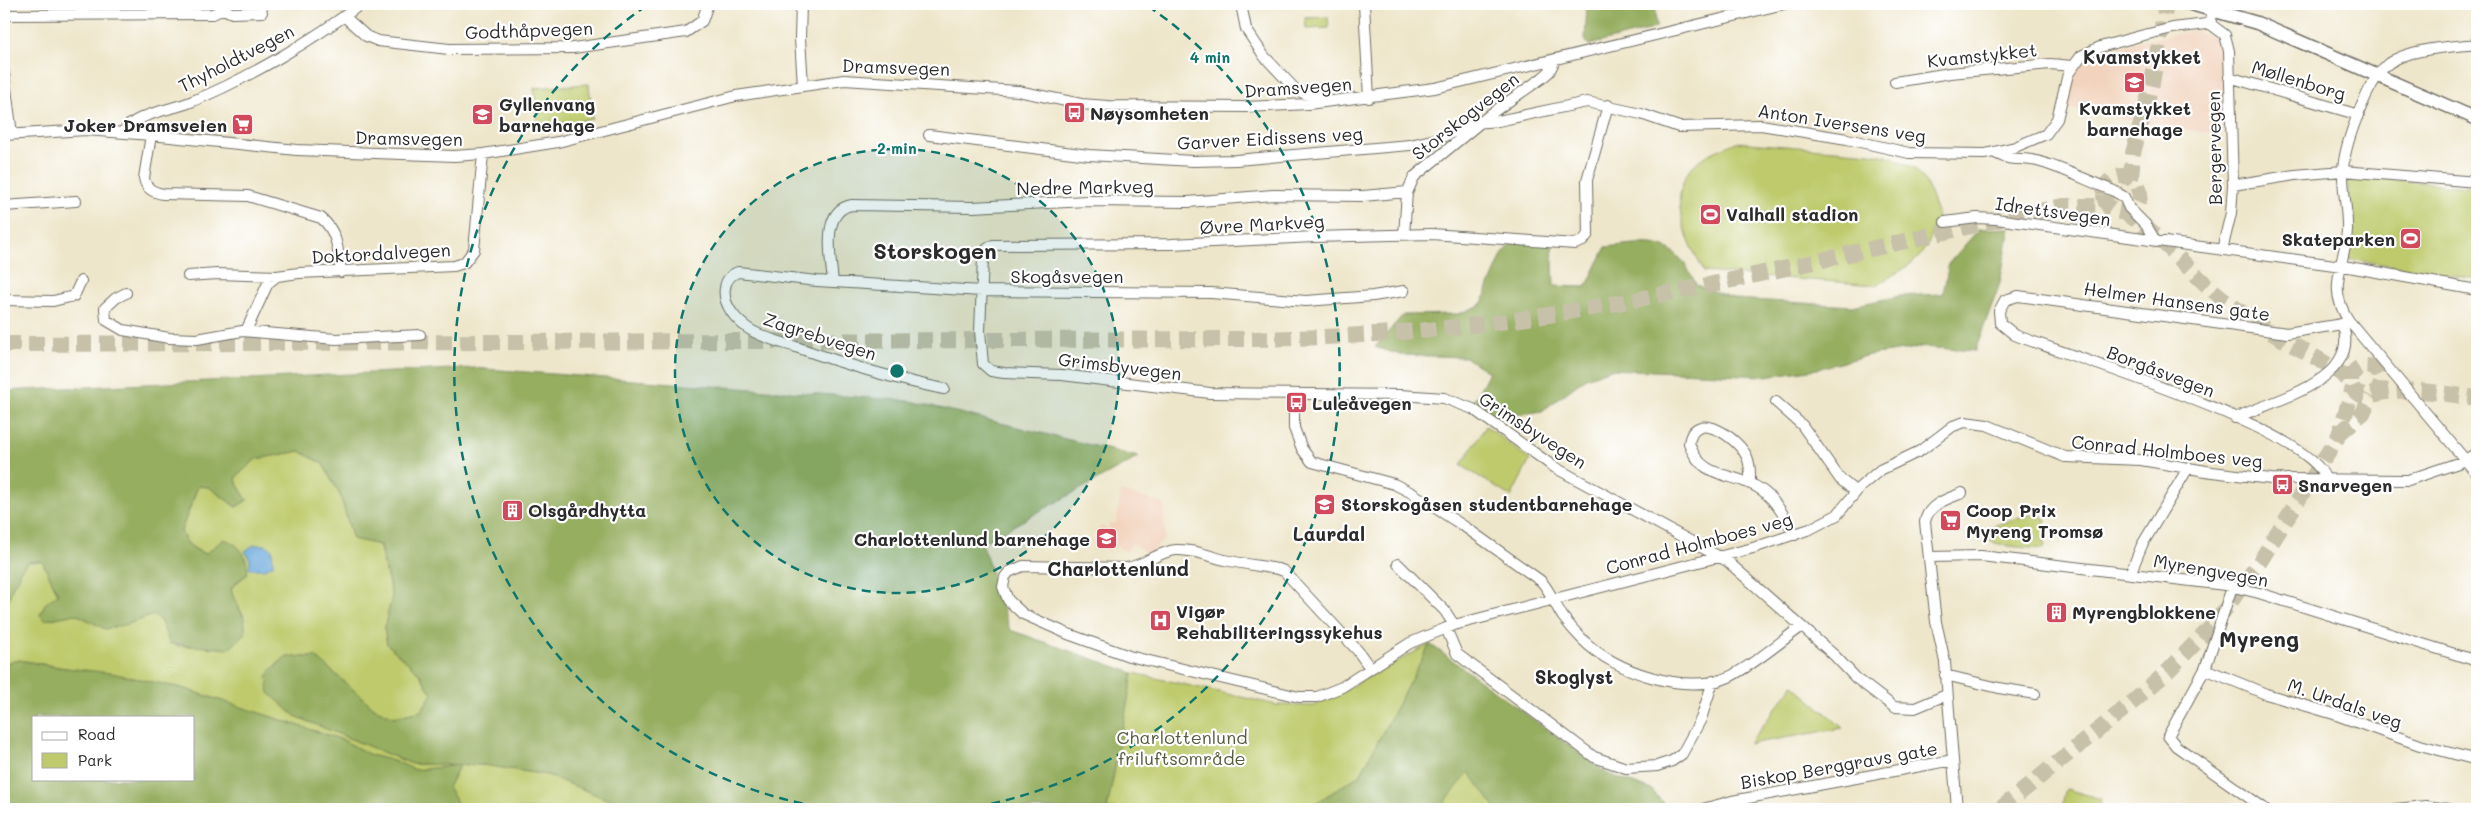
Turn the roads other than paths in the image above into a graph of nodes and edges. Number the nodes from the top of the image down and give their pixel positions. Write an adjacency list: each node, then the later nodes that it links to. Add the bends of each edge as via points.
1 (361, 4): 12 (street, Thyholdtvegen)
2 (708, 4): 12 (street, Godthåpvegen, via 698,24 680,34 551,48 449,49 378,40 366,36)
3 (801, 4): 21 (street)
4 (1241, 4): 23 (street, via 1246,29 1264,56 1295,89 1305,94 1320,95)
5 (1364, 4): 22 (street)
6 (1784, 4): 15 (street, Dramsvegen)
7 (2191, 4): 9 (street)
8 (224, 7): 10 (street, via 232,13); 11 (street, via 213,14)
9 (2212, 9): 13 (street); 18 (street, via 2257,23)
10 (262, 12)
11 (4, 15)
12 (344, 16): 28 (street, Thyholdtvegen, via 218,90 134,121)
13 (2208, 23): 16 (street, via 2173,28 2100,48 2081,56); 19 (street, Bergervegen, via 2226,38)
14 (2477, 44): 18 (street, via 2408,55 2388,64)
15 (1555, 60): 22 (street, Dramsvegen, via 1435,88); 27 (street, Storskogvegen, via 1542,78)
16 (2072, 66): 20 (street, Kvamstykket, via 2050,64 1950,73); 32 (street, Anton Iversens veg, via 2057,119 2051,128 2029,142)
17 (4, 74): 29 (street)
18 (2377, 75): 25 (street); 26 (street)
19 (2229, 77): 25 (street, Møllenborg); 36 (street, Bergervegen)
20 (1895, 82)
21 (803, 85): 23 (street, Dramsvegen, via 844,80 968,87 1031,92 1081,104 1130,107 1246,107); 33 (street, Dramsvegen, via 736,96 558,142)
22 (1369, 98): 23 (street, Dramsvegen)
23 (1324, 102)
24 (1608, 105): 27 (street, Garver Eidissens veg, via 1578,103 1498,122); 32 (street, Anton Iversens veg, via 1679,127 1756,125 1909,153); 41 (street, Øvre Markveg, via 1588,172 1588,230 1583,241 1572,245)
25 (2359, 116): 34 (street)
26 (2477, 119)
27 (1482, 122): 31 (street, Garver Eidissens veg, via 1410,145 1213,161 1080,154); 37 (street, Storskogvegen, via 1419,172)
28 (123, 132): 29 (street, Dramsvegen, via 86,130); 30 (street, Dramsvegen)
29 (8, 135)
30 (151, 135): 33 (street, Dramsvegen, via 323,152 428,156); 45 (street, via 144,178 152,191 248,196 321,218 336,239)
31 (928, 135)
32 (1995, 153): 42 (street, Idrettsvegen, via 2012,160 2041,162 2124,196 2129,208 2146,225)
33 (482, 154): 45 (street, Doktordalvegen, via 475,246 464,263 437,268)
34 (2343, 171): 35 (street); 36 (street); 44 (street, via 2347,230)
35 (2477, 182)
36 (2233, 185): 43 (street, Bergervegen, via 2231,212)
37 (1407, 192): 41 (street, Storskogvegen); 50 (street, Nedre Markveg, via 973,207 852,205 840,208 833,218 830,245)
38 (76, 201): 39 (street)
39 (4, 206)
40 (1945, 222): 42 (street, Idrettsvegen, via 1996,219)
41 (1404, 235): 52 (street, Øvre Markveg, via 1172,244 993,245 984,253)
42 (2156, 242): 43 (street, Idrettsvegen)
43 (2222, 250): 44 (street, Idrettsvegen)
44 (2341, 266): 51 (street, Idrettsvegen); 57 (street, via 2337,296)
45 (341, 272): 48 (street, Doktordalvegen)
46 (731, 275): 50 (street, Skogåsvegen, via 745,273); 60 (street, Zagrebvegen, via 724,292 728,307 737,319 755,332 828,358)
47 (188, 276): 48 (street, Doktordalvegen)
48 (277, 276): 58 (street, via 268,283)
49 (81, 281): 56 (street, via 74,296 53,301)
50 (833, 282): 52 (street, Skogåsvegen)
51 (2477, 290)
52 (982, 291): 53 (street, Skogåsvegen, via 1211,293 1306,301); 61 (street, Grimsbyvegen, via 981,357 991,371 1062,375 1210,393)
53 (1404, 291)
54 (126, 294): 58 (street, via 111,301 104,311 106,320 123,330 184,339)
55 (2007, 298): 57 (street, Helmer Hansens gate, via 2029,296 2286,333); 63 (street, Borgåsvegen, via 1998,315 2000,323 2008,331 2140,378)
56 (4, 300)
57 (2345, 322): 63 (street, via 2345,338 2338,364 2333,370 2307,387); 65 (street)
58 (246, 332): 59 (street, via 336,339)
59 (420, 335)
60 (944, 389)
61 (1294, 394): 73 (street, Grimsbyvegen, via 1431,396 1454,401 1483,415 1554,466); 78 (street, via 1294,428 1302,449 1312,462 1394,484 1420,498 1541,581)
62 (1776, 402): 70 (street, via 1802,425 1840,479)
63 (2235, 418): 68 (street, Borgåsvegen, via 2279,438 2304,456)
64 (2477, 453): 65 (street, Conrad Holmboes veg)
65 (2465, 460): 67 (street); 68 (street, Conrad Holmboes veg, via 2408,480)
66 (2188, 468): 68 (street, Conrad Holmboes veg, via 2271,478); 70 (street, Conrad Holmboes veg, via 2141,460 2065,457 1987,425 1965,422 1954,426 1920,451 1880,470); 76 (street, via 2142,545)
67 (2477, 474)
68 (2324, 478)
69 (1750, 484): 69 (street, via 1703,466 1691,447 1692,433 1699,428 1714,428 1736,441 1747,458); 72 (street, via 1773,501)
70 (1856, 492): 72 (street, Conrad Holmboes veg, via 1837,515)
71 (1962, 492): 74 (street, via 1935,505 1926,515 1925,531)
72 (1795, 535): 73 (street, Conrad Holmboes veg)
73 (1718, 557): 78 (street, Conrad Holmboes veg); 80 (street, Grimsbyvegen, via 1747,576)
74 (1930, 557): 76 (street, Myrengvegen, via 1981,556); 84 (street)
75 (1398, 564): 79 (street, via 1445,611)
76 (2130, 574): 77 (street, Myrengvegen)
77 (2232, 587): 81 (street, Myrengvegen); 83 (street)
78 (1554, 600): 79 (street, Conrad Holmboes veg); 85 (street, via 1564,618 1584,641 1618,665 1665,680)
79 (1450, 626): 82 (street, Conrad Holmboes veg, via 1410,643); 85 (street, via 1457,654 1594,757 1626,768 1657,766 1682,754 1701,719)
80 (1801, 627): 85 (street, via 1743,669); 87 (street, Grimsbyvegen, via 1863,684 1894,707 1915,708)
81 (2477, 661)
82 (1370, 668): 82 (street, Conrad Holmboes veg, via 1342,687 1317,697 1298,697 1142,660 1068,634 1020,612 1008,600 1003,587 1004,577 1023,566 1118,569 1140,566 1176,550 1284,571)
83 (2205, 669): 89 (street, M. Urdals veg, via 2266,694 2420,745); 90 (street, via 2169,730 2169,738)
84 (1945, 675): 86 (street); 87 (street)
85 (1713, 682)
86 (2035, 694)
87 (1946, 695): 88 (street)
88 (1953, 760): 91 (street, Biskop Berggravs gate, via 1740,799); 92 (street)
89 (2477, 760)
90 (2261, 808)
91 (1703, 809)
92 (1957, 809)
93 (2395, 809): 94 (street, via 2426,806)
94 (2449, 809)

